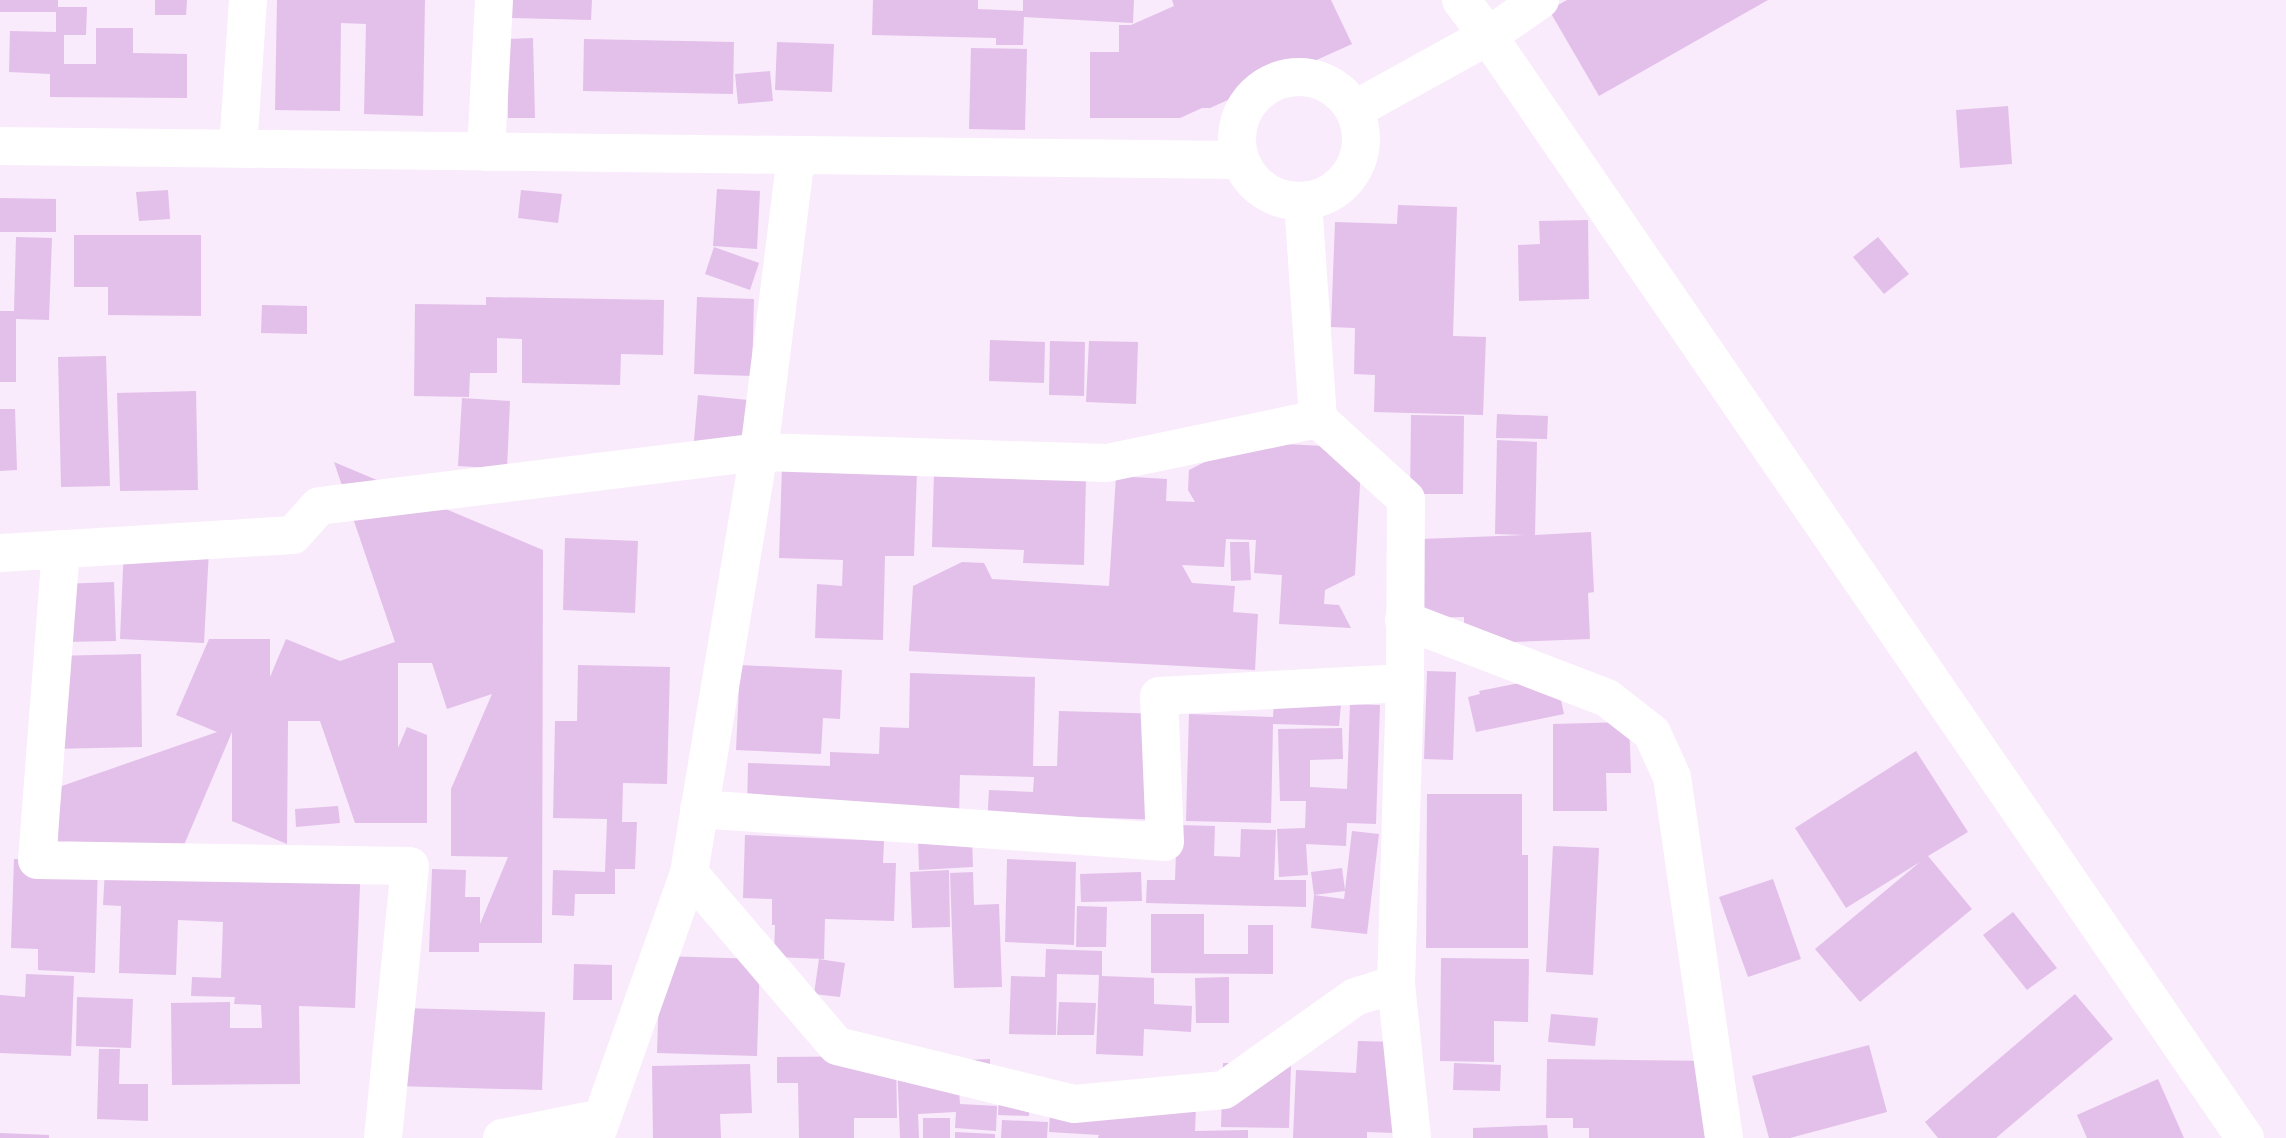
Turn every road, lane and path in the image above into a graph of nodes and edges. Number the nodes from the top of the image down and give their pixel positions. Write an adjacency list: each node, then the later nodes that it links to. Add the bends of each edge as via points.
1 (248, 0): 8 (street)
2 (494, 0): 9 (street)
3 (1461, 0): 5 (street)
4 (1540, 0): 5 (street)
5 (1488, 36): 6 (street); 27 (street)
6 (1354, 110): 11 (street, via 1342,93 1325,82 1284,78 1266,86 1240,118 1236,137); 12 (street, via 1361,129 1361,150 1354,170 1341,186)
7 (0, 146): 8 (street)
8 (238, 149): 9 (street)
9 (486, 152): 10 (street)
10 (796, 156): 11 (street); 14 (street)
11 (1239, 160): 12 (street, via 1263,190 1282,200)
12 (1303, 202): 13 (street)
13 (1318, 419): 14 (street, via 1107,463); 17 (street, via 1406,499)
14 (758, 452): 15 (street, via 319,506 293,535); 19 (street)
15 (61, 549): 16 (street); 23 (street, via 37,860 410,866)
16 (0, 553)
17 (1404, 620): 18 (street); 26 (street, via 1607,698 1652,733 1672,776)
18 (1405, 684): 19 (street, via 1159,696 1165,842); 21 (street)
19 (699, 809): 20 (street)
20 (689, 873): 21 (street, via 837,1046 1074,1104 1224,1090 1355,997); 22 (street)
21 (1396, 984): 25 (street)
22 (598, 1128): 24 (street)
23 (383, 1138)
24 (502, 1138)
25 (1412, 1138)
26 (1724, 1138)
27 (2245, 1138)

